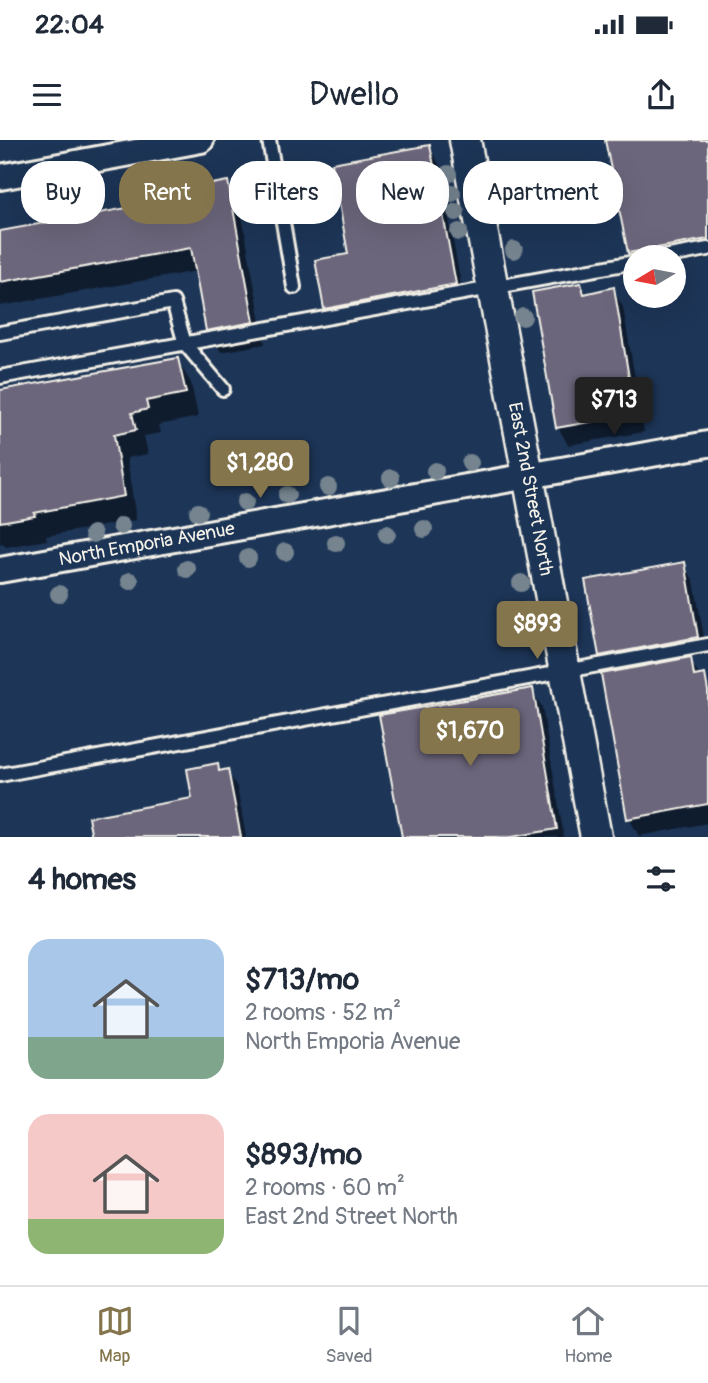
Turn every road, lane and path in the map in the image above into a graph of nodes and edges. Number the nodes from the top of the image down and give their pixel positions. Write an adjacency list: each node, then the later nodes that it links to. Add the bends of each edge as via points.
1 (201, 140): 4 (street)
2 (270, 140): 9 (lane)
3 (466, 140): 10 (street, East 2nd Street North)
4 (155, 144): 5 (street)
5 (0, 177)
6 (708, 249): 7 (lane)
7 (686, 253)
8 (623, 264): 10 (lane)
9 (294, 287)
10 (493, 288): 12 (lane); 16 (street, East 2nd Street North)
11 (0, 333): 12 (lane, via 173,302)
12 (185, 344): 13 (lane); 14 (lane)
13 (0, 377)
14 (223, 389)
15 (708, 444): 16 (street, North Emporia Avenue)
16 (528, 475): 17 (street, North Emporia Avenue); 19 (street, East 2nd Street North)
17 (0, 570)
18 (708, 645): 19 (lane)
19 (565, 670): 20 (lane); 21 (street, East 2nd Street North)
20 (0, 775)
21 (596, 837)

